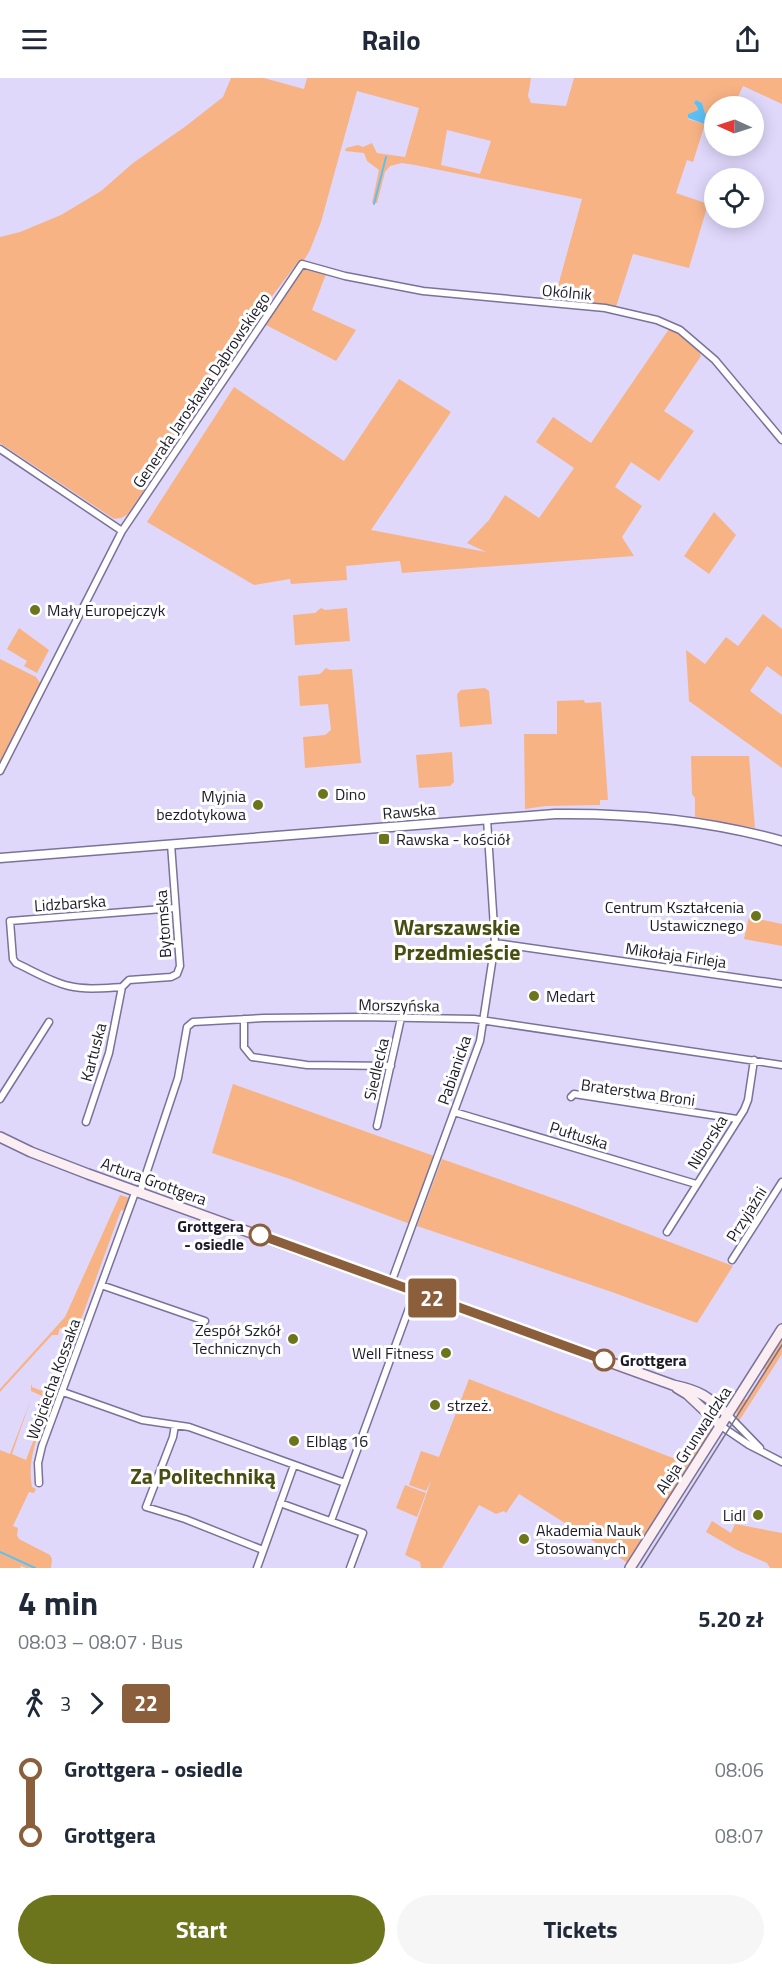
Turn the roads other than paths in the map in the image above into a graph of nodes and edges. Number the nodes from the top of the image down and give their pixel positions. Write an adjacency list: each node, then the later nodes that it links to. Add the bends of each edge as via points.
1 (302, 264): 2 (street, Okólnik, via 423,291 605,308 657,320 680,330 715,360); 4 (street, Generała Jarosława Dąbrowskiego)
2 (782, 440)
3 (0, 448): 4 (street)
4 (122, 531): 5 (street, Generała Jarosława Dąbrowskiego)
5 (0, 771)
6 (487, 819): 7 (street, Rawska, via 555,814 631,815 722,827); 8 (street, Rawska); 11 (street, Pabianicka)
7 (782, 842)
8 (171, 844): 9 (street, Rawska); 10 (street, Bytomska)
9 (0, 858)
10 (175, 908): 12 (street, Lidzbarska, via 10,921); 14 (street, Bytomska, via 180,966 177,974 129,980)
11 (495, 944): 13 (street, Mikołaja Firleja); 17 (street, Pabianicka)
12 (16, 963): 14 (street, Bytomska, via 66,986)
13 (782, 984)
14 (122, 987): 26 (street, Kartuska, via 109,1053)
15 (401, 1018): 16 (street, Morszyńska); 17 (street, Morszyńska); 21 (street, Siedlecka)
16 (244, 1019): 21 (street, via 243,1041 252,1057 307,1065); 31 (street, Morszyńska, via 189,1024 178,1078)
17 (483, 1020): 19 (street, Morszyńska); 24 (street, Pabianicka, via 480,1041)
18 (50, 1023): 23 (street)
19 (754, 1060): 20 (street, Morszyńska); 25 (street, Niborska, via 748,1100)
20 (782, 1065)
21 (391, 1066): 27 (street, Siedlecka)
22 (571, 1097): 25 (street, Braterstwa Broni, via 574,1094)
23 (0, 1099)
24 (454, 1112): 30 (street, Pułtuska); 34 (street, Pabianicka)
25 (737, 1119): 30 (street, Niborska)
26 (86, 1122)
27 (377, 1126)
28 (0, 1137): 31 (main road, Artura Grottgera)
29 (782, 1182): 33 (street, Przyjaźni)
30 (696, 1184): 32 (street, Niborska)
31 (138, 1191): 34 (main road, Artura Grottgera); 35 (street, Wojciecha Kossaka)
32 (667, 1232)
33 (732, 1260)
34 (391, 1283): 36 (main road, Artura Grottgera)
35 (101, 1285): 37 (street); 40 (street, Wojciecha Kossaka)
36 (415, 1292): 39 (main road, Artura Grottgera); 47 (street)
37 (205, 1321)
38 (782, 1329): 41 (main road, Aleja Grunwaldzka)
39 (673, 1385): 41 (main road, Artura Grottgera, via 704,1394); 43 (main road, Artura Grottgera)
40 (63, 1392): 42 (street, via 136,1418); 48 (street, Wojciecha Kossaka, via 40,1455)
41 (728, 1415): 43 (main road, Aleja Grunwaldzka); 44 (street)
42 (175, 1425): 46 (street); 51 (street, via 146,1507)
43 (720, 1426): 44 (street); 54 (main road, Aleja Grunwaldzka)
44 (767, 1455): 45 (street)
45 (782, 1462)
46 (294, 1465): 47 (street); 49 (street)
47 (345, 1483): 50 (street)
48 (39, 1484)
49 (280, 1503): 50 (street); 51 (street)
50 (331, 1521): 53 (street, via 363,1533)
51 (263, 1550): 52 (street)
52 (257, 1568)
53 (350, 1568)
54 (630, 1568)

